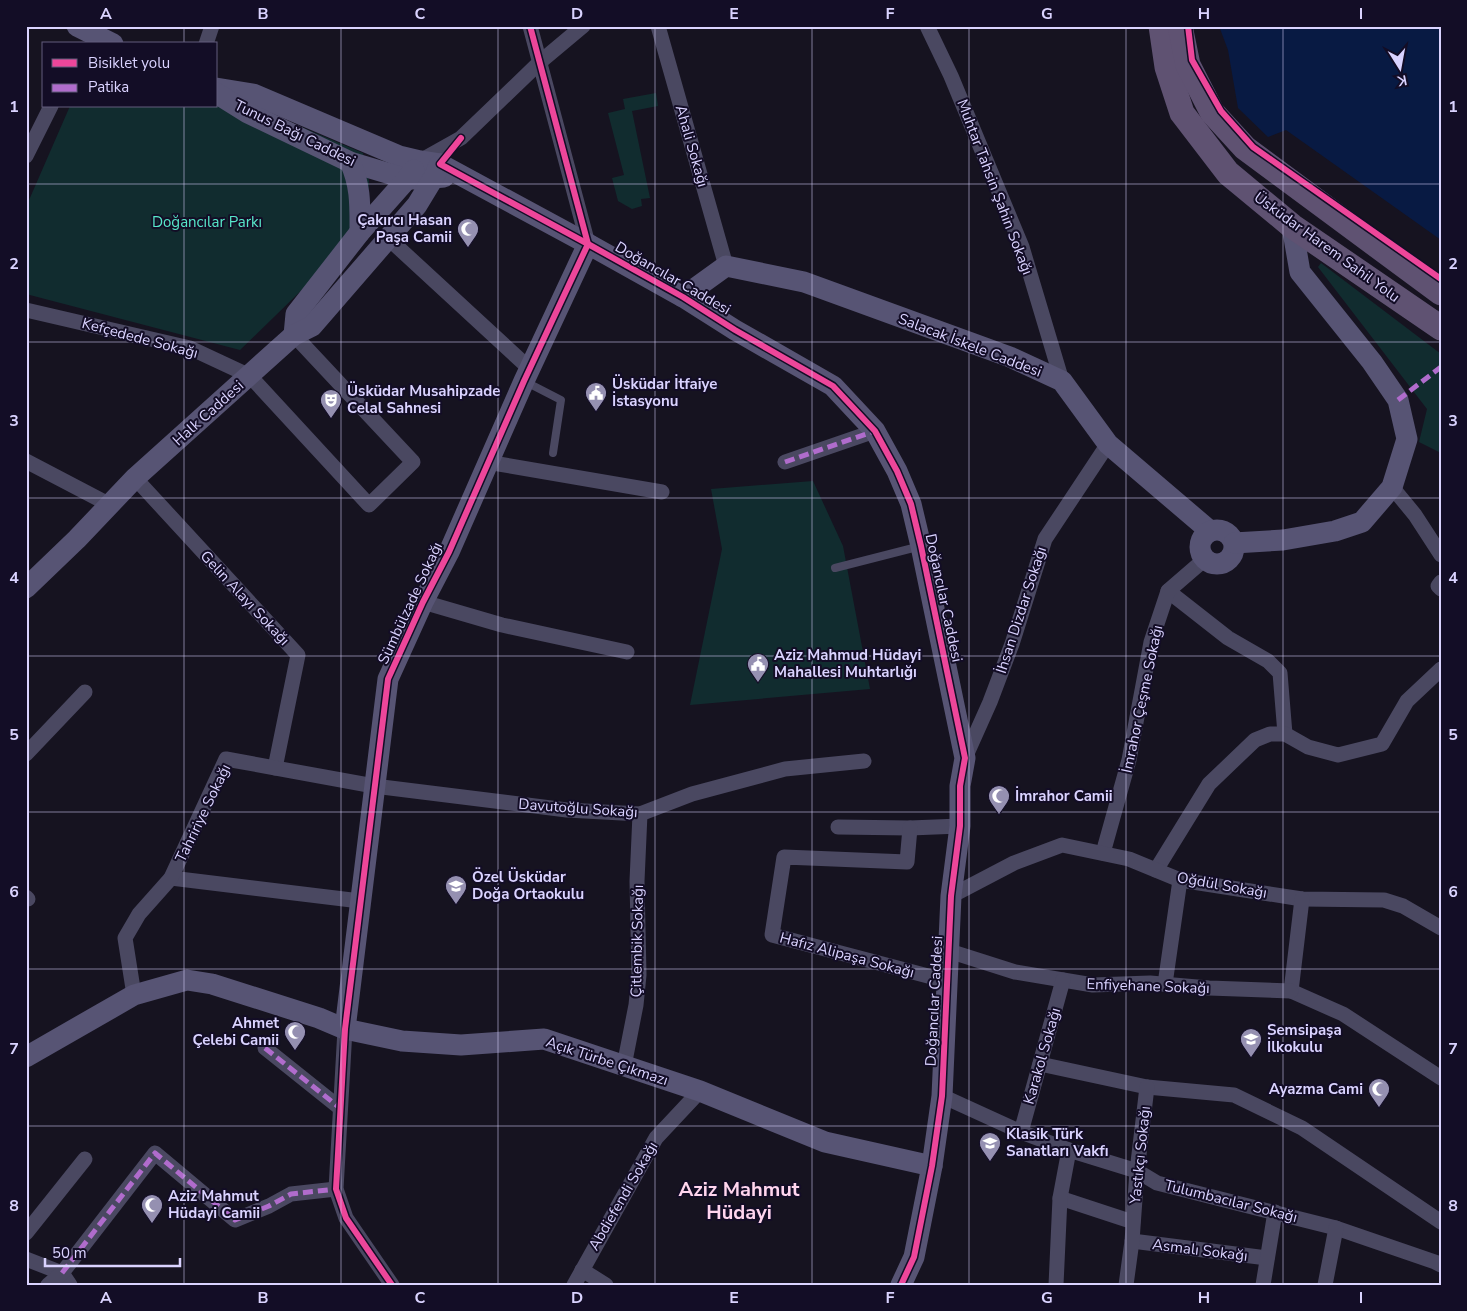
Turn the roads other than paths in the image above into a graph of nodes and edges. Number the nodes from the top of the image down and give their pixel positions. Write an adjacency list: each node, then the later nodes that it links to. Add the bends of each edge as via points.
1 (212, 26): 10 (street)
2 (530, 26): 11 (street)
3 (583, 26): 11 (street)
4 (658, 26): 23 (street, Ahali Sokağı)
5 (927, 26): 31 (street, Muhtar Tahsin Şahin Sokağı, via 1022,247)
6 (1161, 26): 19 (main road, Üsküdar Harem Sahil Yolu, via 1167,67 1182,113 1228,173)
7 (1180, 26): 24 (main road, Üsküdar Harem Sahil Yolu, via 1188,65 1212,112 1245,148)
8 (82, 34): 9 (street)
9 (107, 42)
10 (207, 42)
11 (540, 62): 17 (street); 22 (street)
12 (218, 88): 17 (street, Tunus Bağı Caddesi, via 253,94)
13 (218, 94): 16 (street, Tunus Bağı Caddesi, via 248,113)
14 (50, 108): 15 (street)
15 (26, 156)
16 (350, 162): 18 (street, Tunus Bağı Caddesi); 20 (street, via 358,188)
17 (431, 168): 18 (street); 21 (street, Halk Caddesi, via 417,206); 22 (street, Doğancılar Caddesi, via 459,176)
18 (407, 179): 20 (street)
19 (1292, 226): 27 (main road, Üsküdar Harem Sahil Yolu); 39 (street, via 1300,272 1398,400 1407,439)
20 (360, 232): 21 (street); 28 (street, via 296,314)
21 (389, 238): 28 (street, Halk Caddesi, via 312,326); 29 (street)
22 (588, 244): 25 (street, Doğancılar Caddesi); 29 (street, Sümbülzade Sokağı)
23 (726, 266): 25 (street); 31 (street, Salacak İskele Caddesi, via 804,282 1010,357)
24 (1441, 293)
25 (683, 297): 32 (street, Doğancılar Caddesi, via 833,386)
26 (26, 310): 30 (street, Kefçedede Sokağı, via 190,348)
27 (1441, 328)
28 (294, 335): 30 (street, Halk Caddesi); 30 (street, via 413,462 369,505)
29 (527, 375): 34 (lane, via 561,400); 36 (street, Sümbülzade Sokağı)
30 (250, 376): 38 (street, Halk Caddesi)
31 (1062, 381): 33 (street, Salacak İskele Caddesi)
32 (875, 431): 37 (street); 44 (street, Doğancılar Caddesi, via 897,471)
33 (1108, 444): 42 (street, Salacak İskele Caddesi); 58 (street, İhsan Dizdar Sokağı, via 1045,539 1012,644)
34 (553, 453)
35 (26, 461): 41 (street)
36 (488, 462): 40 (street); 52 (street, Sümbülzade Sokağı)
37 (784, 462)
38 (135, 478): 41 (street, Halk Caddesi); 60 (street, Gelin Alayı Sokağı, via 298,654)
39 (1392, 487): 43 (street, via 1362,522 1334,531 1283,540); 45 (street, via 1415,514)
40 (662, 492)
41 (110, 505): 49 (street, Halk Caddesi)
42 (1210, 531): 43 (street, via 1225,531); 46 (street, via 1200,544)
43 (1234, 543): 46 (street, via 1233,554 1225,562 1215,564)
44 (921, 546): 47 (lane); 58 (street, Doğancılar Caddesi)
45 (1441, 555)
46 (1205, 559): 51 (street)
47 (835, 568)
48 (1441, 582): 50 (street, via 1438,586)
49 (26, 588)
50 (1441, 589)
51 (1168, 591): 56 (street, via 1228,638 1268,661 1280,673); 66 (street, İmrahor Çeşme Sokağı, via 1151,642 1129,760)
52 (423, 602): 53 (street, Sümbülzade Sokağı, via 502,626); 61 (street, Sümbülzade Sokağı, via 388,679)
53 (627, 652)
54 (1441, 669): 56 (street, via 1407,701 1382,744 1338,755 1308,747)
55 (85, 692): 57 (street)
56 (1284, 734): 67 (street, via 1270,734 1256,740 1209,784)
57 (26, 754)
58 (964, 758): 63 (street, Doğancılar Caddesi)
59 (864, 761): 62 (street, Davutoğlu Sokağı, via 785,769 692,794)
60 (275, 768): 61 (street, Tahririye Sokağı); 68 (street, Tahririye Sokağı, via 226,759)
61 (374, 786): 62 (street, Davutoğlu Sokağı, via 568,810); 72 (street, Sümbülzade Sokağı)
62 (640, 814): 84 (street, Çitlembik Sokağı, via 637,881 639,975)
63 (960, 826): 65 (street); 70 (street, Doğancılar Caddesi)
64 (838, 827): 65 (street)
65 (910, 828): 75 (street, Hafız Alipaşa Sokağı, via 907,862 784,857 772,935)
66 (1102, 853): 67 (street, Oğdül Sokağı, via 1129,858); 70 (street, Oğdül Sokağı, via 1062,845 1014,863)
67 (1156, 870): 69 (street, Oğdül Sokağı)
68 (172, 878): 72 (street); 79 (street, Tahririye Sokağı, via 139,914 125,938)
69 (1180, 880): 71 (street, Oğdül Sokağı); 77 (street)
70 (952, 896): 74 (street, Doğancılar Caddesi)
71 (1302, 899): 73 (street, Oğdül Sokağı, via 1384,900 1403,906); 78 (street)
72 (360, 901): 80 (street, Sümbülzade Sokağı)
73 (1441, 928)
74 (949, 951): 75 (street, Doğancılar Caddesi); 76 (street, Enfiyehane Sokağı, via 1015,972)
75 (947, 980): 88 (street, Doğancılar Caddesi)
76 (1064, 980): 77 (street, Enfiyehane Sokağı, via 1093,985); 83 (street, Karakol Sokağı)
77 (1165, 984): 78 (street, Enfiyehane Sokağı)
78 (1290, 991): 85 (street, via 1343,1014)
79 (134, 995): 80 (street, Açık Türbe Çıkmazı, via 187,980 212,984); 82 (street, Açık Türbe Çıkmazı)
80 (345, 1029): 84 (street, Açık Türbe Çıkmazı, via 402,1041 460,1046 544,1039); 89 (street)
81 (265, 1048): 89 (street)
82 (26, 1057)
83 (1040, 1064): 86 (street); 90 (street, Karakol Sokağı)
84 (624, 1066): 87 (street, Açık Türbe Çıkmazı)
85 (1441, 1078)
86 (1147, 1087): 94 (street, Yastıkçı Sokağı); 99 (street, via 1234,1095 1302,1128)
87 (700, 1091): 93 (street, Açık Türbe Çıkmazı, via 826,1142); 106 (street, Abdiefendi Sokağı, via 656,1138)
88 (942, 1096): 90 (street, Tulumbacılar Sokağı); 93 (street, Doğancılar Caddesi)
89 (340, 1108): 95 (street)
90 (1021, 1132): 91 (street, Tulumbacılar Sokağı)
91 (1069, 1150): 94 (street, Tulumbacılar Sokağı); 96 (street)
92 (85, 1159): 101 (street)
93 (932, 1166): 112 (street, Doğancılar Caddesi, via 914,1257)
94 (1137, 1171): 97 (street, Tulumbacılar Sokağı, via 1157,1183); 98 (street, Yastıkçı Sokağı)
95 (336, 1189): 107 (street, via 291,1194 234,1220 155,1153); 109 (street, via 346,1218)
96 (1060, 1198): 98 (street, Yastıkçı Sokağı); 113 (street)
97 (1275, 1212): 100 (street, Tulumbacılar Sokağı); 103 (street)
98 (1133, 1222): 102 (street, Yastıkçı Sokağı)
99 (1441, 1222)
100 (1336, 1228): 105 (street, Tulumbacılar Sokağı); 116 (street)
101 (26, 1233)
102 (1132, 1241): 103 (street, Asmalı Sokağı); 114 (street, Yastıkçı Sokağı)
103 (1267, 1258): 115 (street)
104 (26, 1259): 107 (street)
105 (1441, 1265)
106 (582, 1270): 110 (street, Abdiefendi Sokağı); 111 (street)
107 (66, 1279): 108 (street)
108 (48, 1285)
109 (392, 1285)
110 (574, 1285)
111 (606, 1285)
112 (901, 1285)
113 (1056, 1285)
114 (1126, 1285)
115 (1263, 1285)
116 (1325, 1285)

